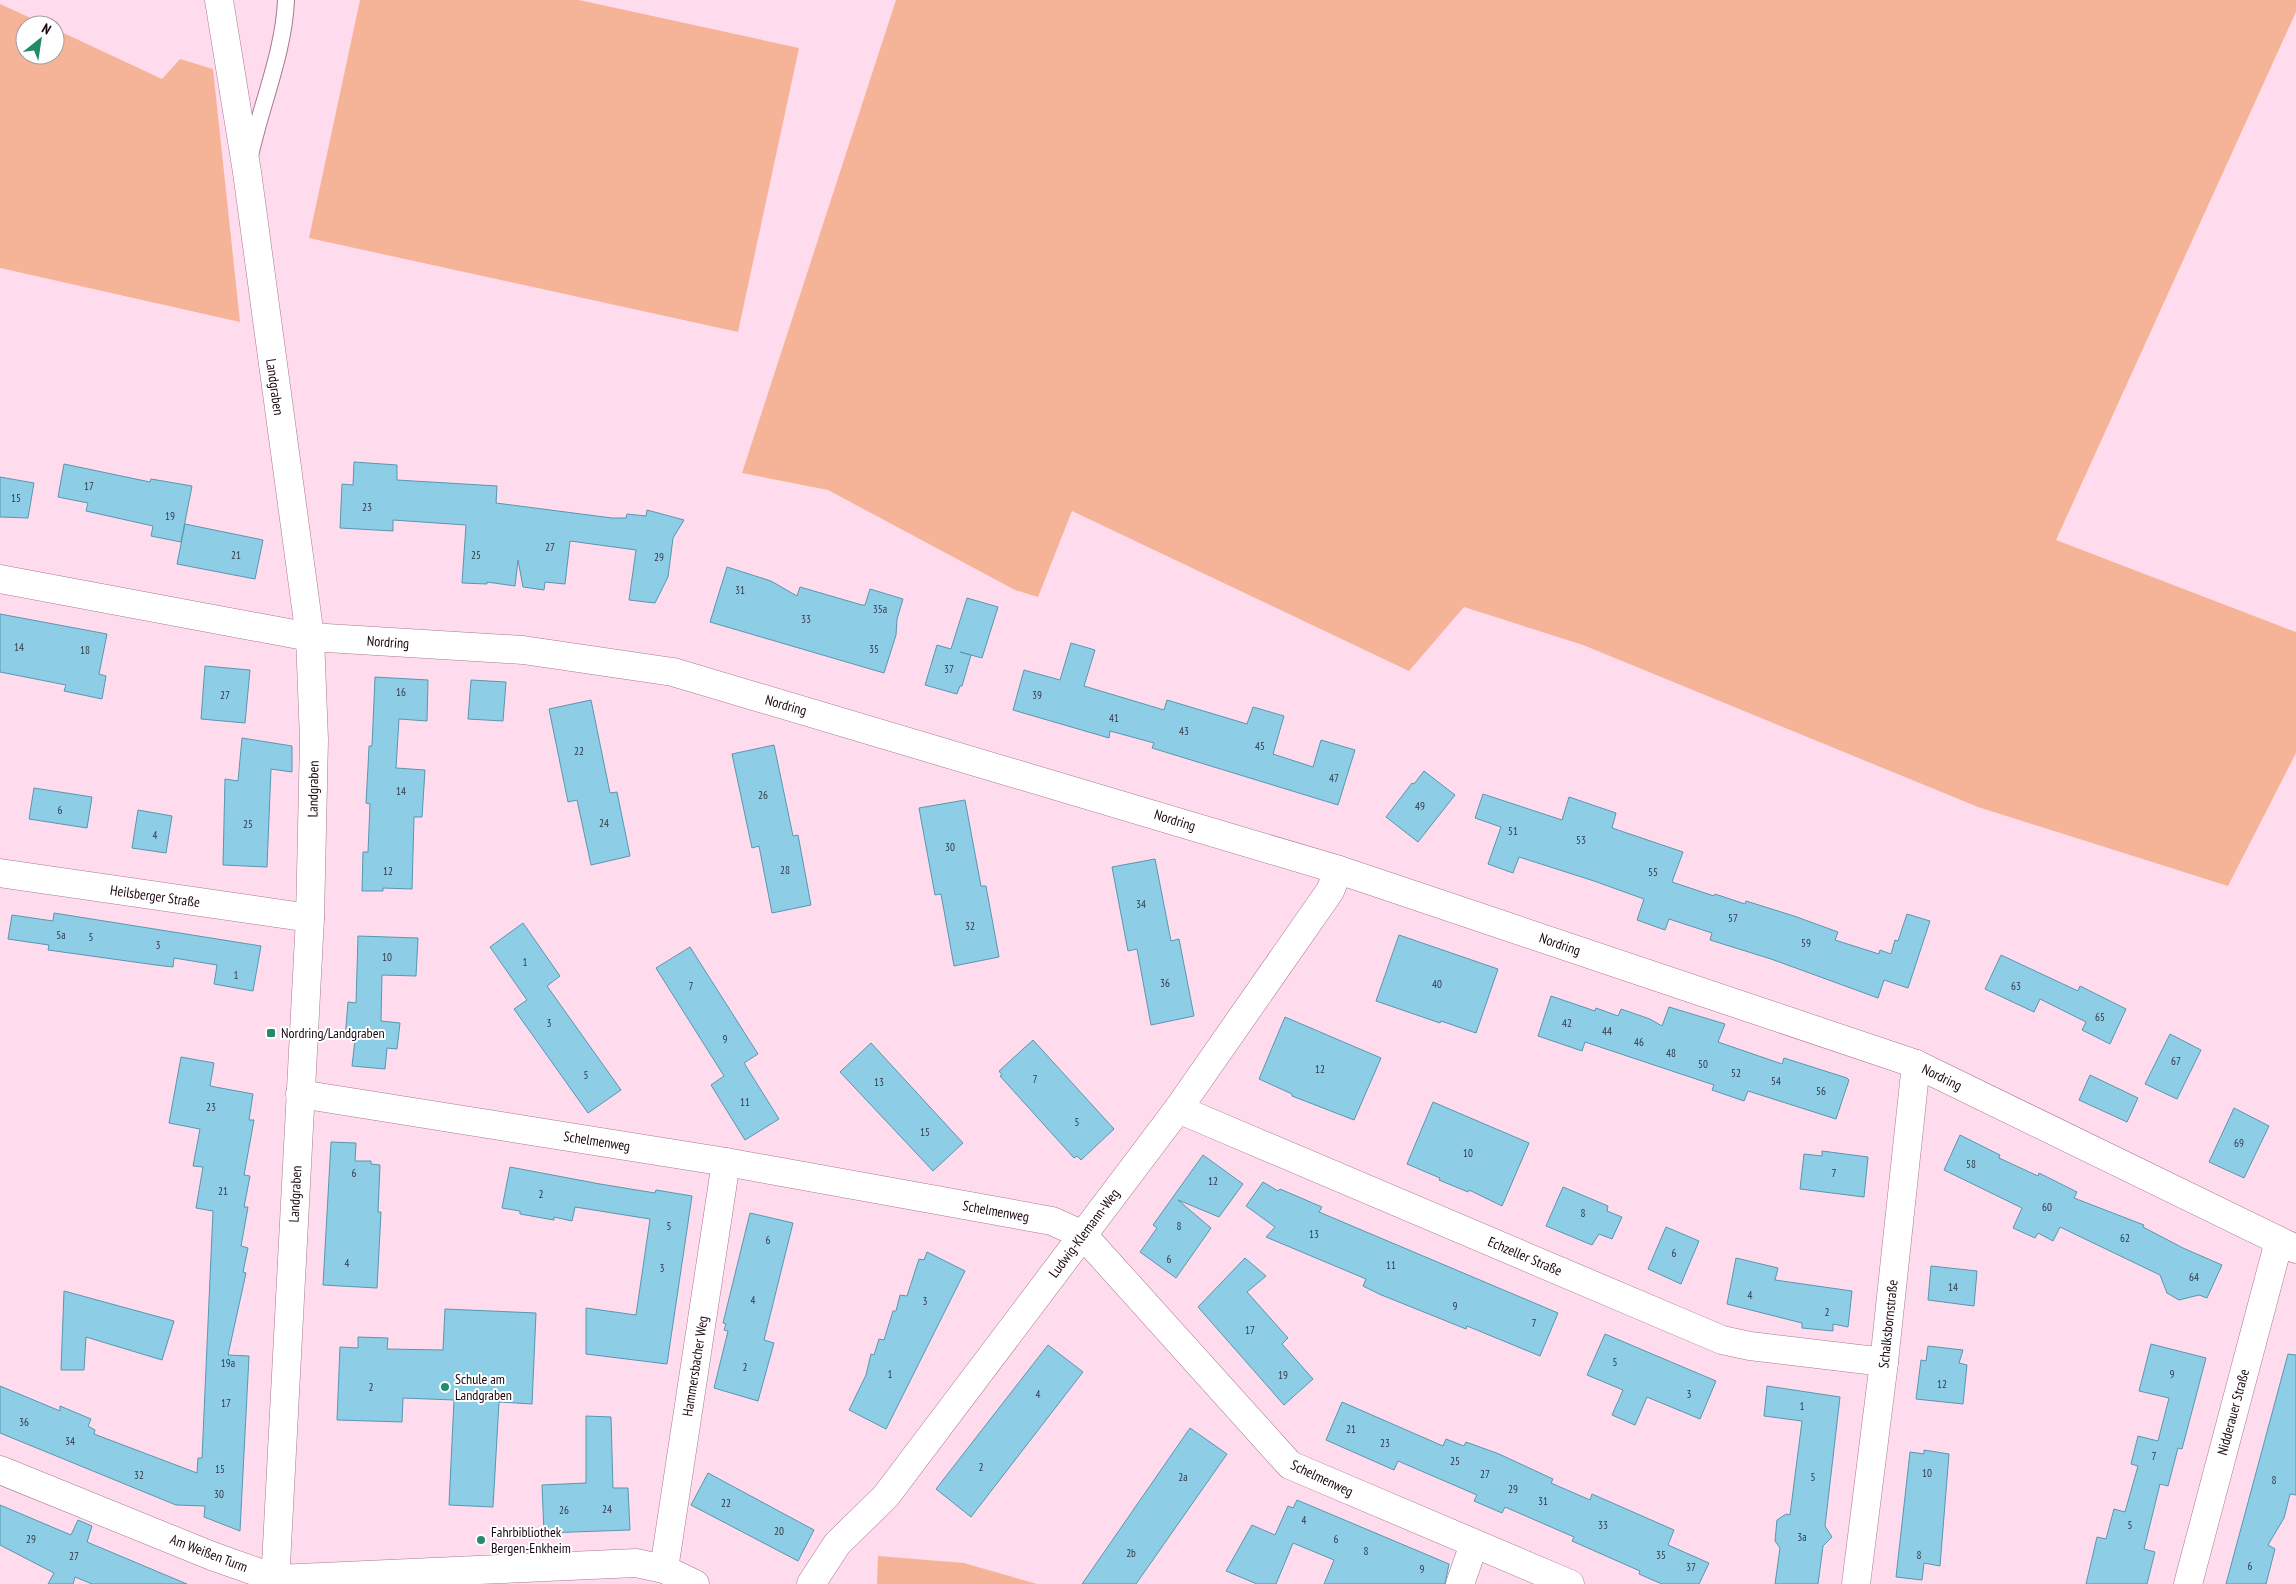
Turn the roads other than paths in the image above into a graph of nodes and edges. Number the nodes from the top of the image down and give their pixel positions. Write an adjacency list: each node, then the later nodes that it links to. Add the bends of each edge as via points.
1 (219, 0): 3 (street, Landgraben)
2 (286, 0): 3 (lane, via 274,68)
3 (247, 172): 5 (street, Landgraben)
4 (0, 579): 5 (street, Nordring)
5 (310, 637): 6 (street, Nordring, via 523,650 662,669); 8 (street, Landgraben, via 314,740)
6 (1339, 870): 9 (street, Nordring); 11 (street, Ludwig-Klemann-Weg, via 1330,891)
7 (0, 873): 8 (street, Heilsberger Straße)
8 (310, 918): 10 (street, Landgraben)
9 (1916, 1064): 14 (street, Nordring); 15 (street, Schalksbornstraße)
10 (300, 1094): 12 (street, Schelmenweg); 20 (street, Landgraben)
11 (1178, 1109): 13 (street, Ludwig-Klemann-Weg); 15 (street, Echzeller Straße, via 1722,1340)
12 (726, 1162): 13 (street, Schelmenweg, via 1052,1221); 18 (street, Hammersbacher Weg)
13 (1083, 1234): 17 (street, Schelmenweg, via 1290,1465); 22 (street, Ludwig-Klemann-Weg, via 886,1496 837,1544)
14 (2287, 1245): 26 (street, Nidderauer Straße)
15 (1884, 1362): 25 (street, Schalksbornstraße)
16 (0, 1470): 20 (street, Am Weißen Turm)
17 (1474, 1544): 23 (street); 24 (street, Schelmenweg)
18 (664, 1569): 19 (street, Am Weißen Turm, via 636,1563); 21 (street, Am Weißen Turm)
19 (468, 1578): 20 (street, Am Weißen Turm)
20 (276, 1581)
21 (695, 1584)
22 (811, 1584)
23 (1460, 1584)
24 (1570, 1584)
25 (1856, 1584)
26 (2188, 1584)

